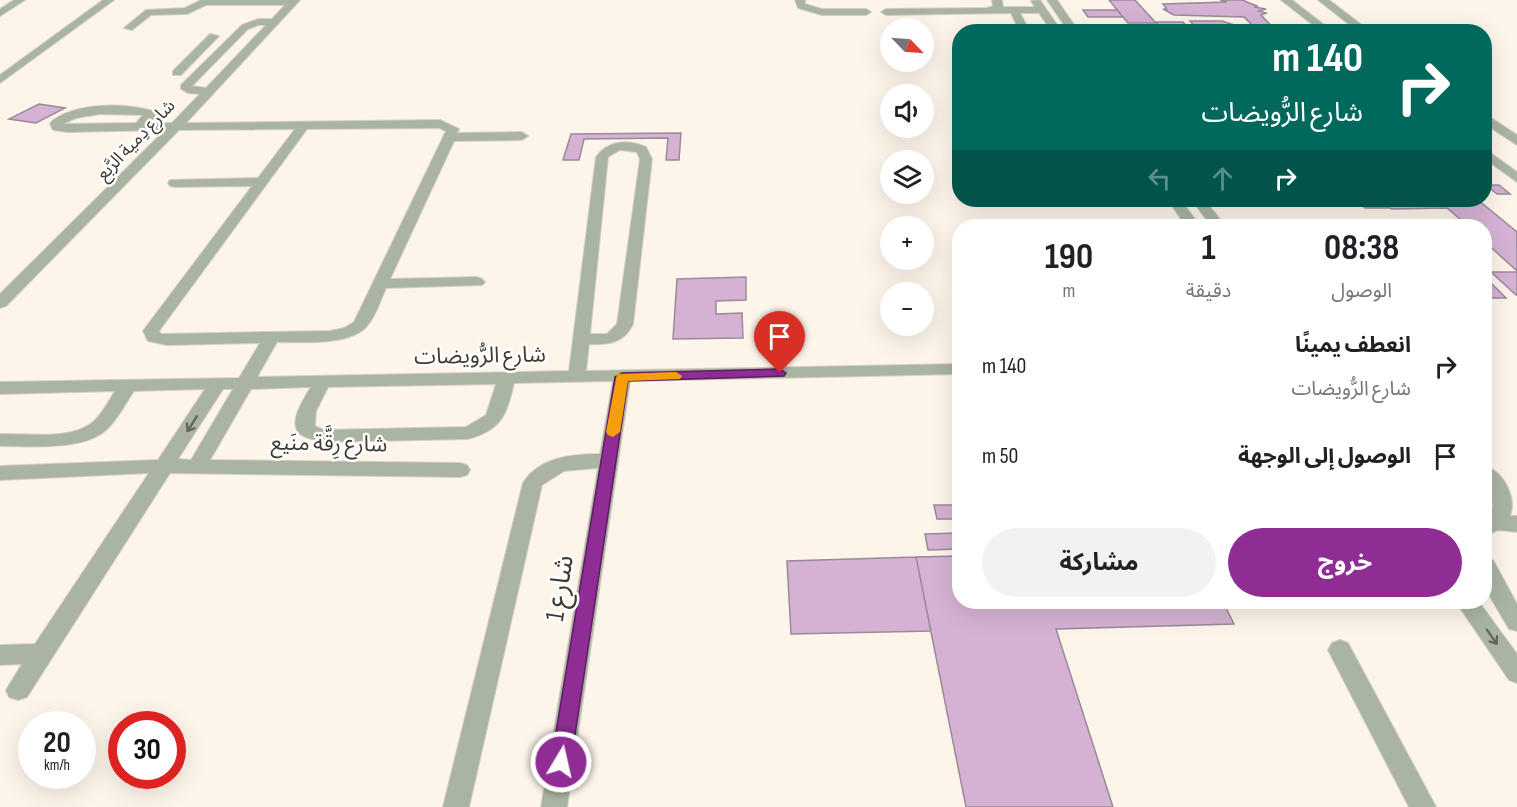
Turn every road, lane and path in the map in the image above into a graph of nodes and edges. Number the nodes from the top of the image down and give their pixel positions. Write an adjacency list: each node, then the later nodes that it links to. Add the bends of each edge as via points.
1 (5, 0): 12 (street)
2 (20, 0): 17 (street)
3 (109, 0): 30 (street)
4 (800, 0): 16 (street, via 808,10)
5 (832, 0): 16 (street)
6 (1035, 0): 15 (street)
7 (1052, 0): 21 (street)
8 (1286, 0): 22 (street)
9 (1323, 0): 23 (street)
10 (242, 1): 11 (street); 24 (street, via 204,2 187,10 152,12)
11 (294, 1): 18 (street, شارع دِمية الرَّبع)
12 (0, 3)
13 (996, 5): 14 (street); 16 (street, via 862,7 866,12)
14 (1014, 10): 15 (street); 19 (street)
15 (1043, 10): 20 (street)
16 (836, 12)
17 (0, 13)
18 (274, 22): 26 (street, شارع دِمية الرَّبع); 28 (street, via 245,27)
19 (1021, 24)
20 (1052, 24)
21 (1068, 24)
22 (1317, 24)
23 (1355, 24)
24 (129, 28)
25 (214, 36): 27 (street)
26 (243, 55): 28 (street); 31 (street, شارع دِمية الرَّبع)
27 (194, 56): 28 (street); 29 (street)
28 (214, 56): 31 (street, via 185,87)
29 (177, 73)
30 (0, 80)
31 (209, 91): 34 (street, شارع دِمية الرَّبع)
32 (1492, 123): 38 (street)
33 (304, 125): 34 (street); 37 (street, via 446,125 453,129); 41 (street)
34 (176, 126): 35 (street); 47 (street, شارع دِمية الرَّبع)
35 (139, 127): 35 (street, via 149,113 78,113 56,124 67,128)
36 (522, 136): 37 (street)
37 (451, 137): 46 (street)
38 (1517, 141)
39 (1492, 158): 40 (street)
40 (1517, 178)
41 (260, 182): 42 (street); 48 (street, via 151,331 154,337 167,340)
42 (175, 183)
43 (1203, 207): 44 (street)
44 (1213, 219)
45 (477, 282): 46 (street)
46 (380, 284): 48 (street, via 360,325 349,333)
47 (0, 303)
48 (271, 338): 55 (street)
49 (581, 339): 49 (street, via 602,157 612,148 633,146 642,150 646,159 625,324 613,338); 51 (street)
50 (952, 369): 52 (street, شارع الرُّويضات)
51 (577, 376): 52 (street, شارع الرُّويضات); 53 (street, شارع الرُّويضات)
52 (622, 377): 60 (street, شارع 1)
53 (506, 378): 54 (street, شارع الرُّويضات); 54 (street, via 497,414 479,430 322,436 306,430 304,425)
54 (323, 381): 55 (street, شارع الرُّويضات)
55 (244, 382): 56 (street, شارع الرُّويضات); 62 (street)
56 (218, 383): 57 (street, شارع الرُّويضات); 61 (street, one-way to 61)
57 (129, 385): 58 (street, شارع الرُّويضات); 59 (street, via 104,421 87,433 72,438)
58 (0, 388)
59 (0, 440)
60 (609, 461): 77 (street, via 564,463 545,471 533,483); 78 (street, شارع 1)
61 (165, 466): 62 (street, شارع رِقَّة منَيع); 64 (street, شارع رِقَّة منَيع); 73 (street)
62 (197, 466): 63 (street, شارع رِقَّة منَيع)
63 (460, 470)
64 (0, 473)
65 (1492, 479): 67 (street)
66 (1492, 482): 68 (street, via 1504,503)
67 (1517, 492)
68 (1500, 525)
69 (1492, 580): 71 (street)
70 (1472, 609): 75 (street, one-way to 75)
71 (1517, 622)
72 (1340, 650): 79 (street)
73 (41, 654): 74 (street); 76 (street)
74 (0, 655)
75 (1517, 673)
76 (18, 690)
77 (456, 807)
78 (554, 807)
79 (1423, 807)

